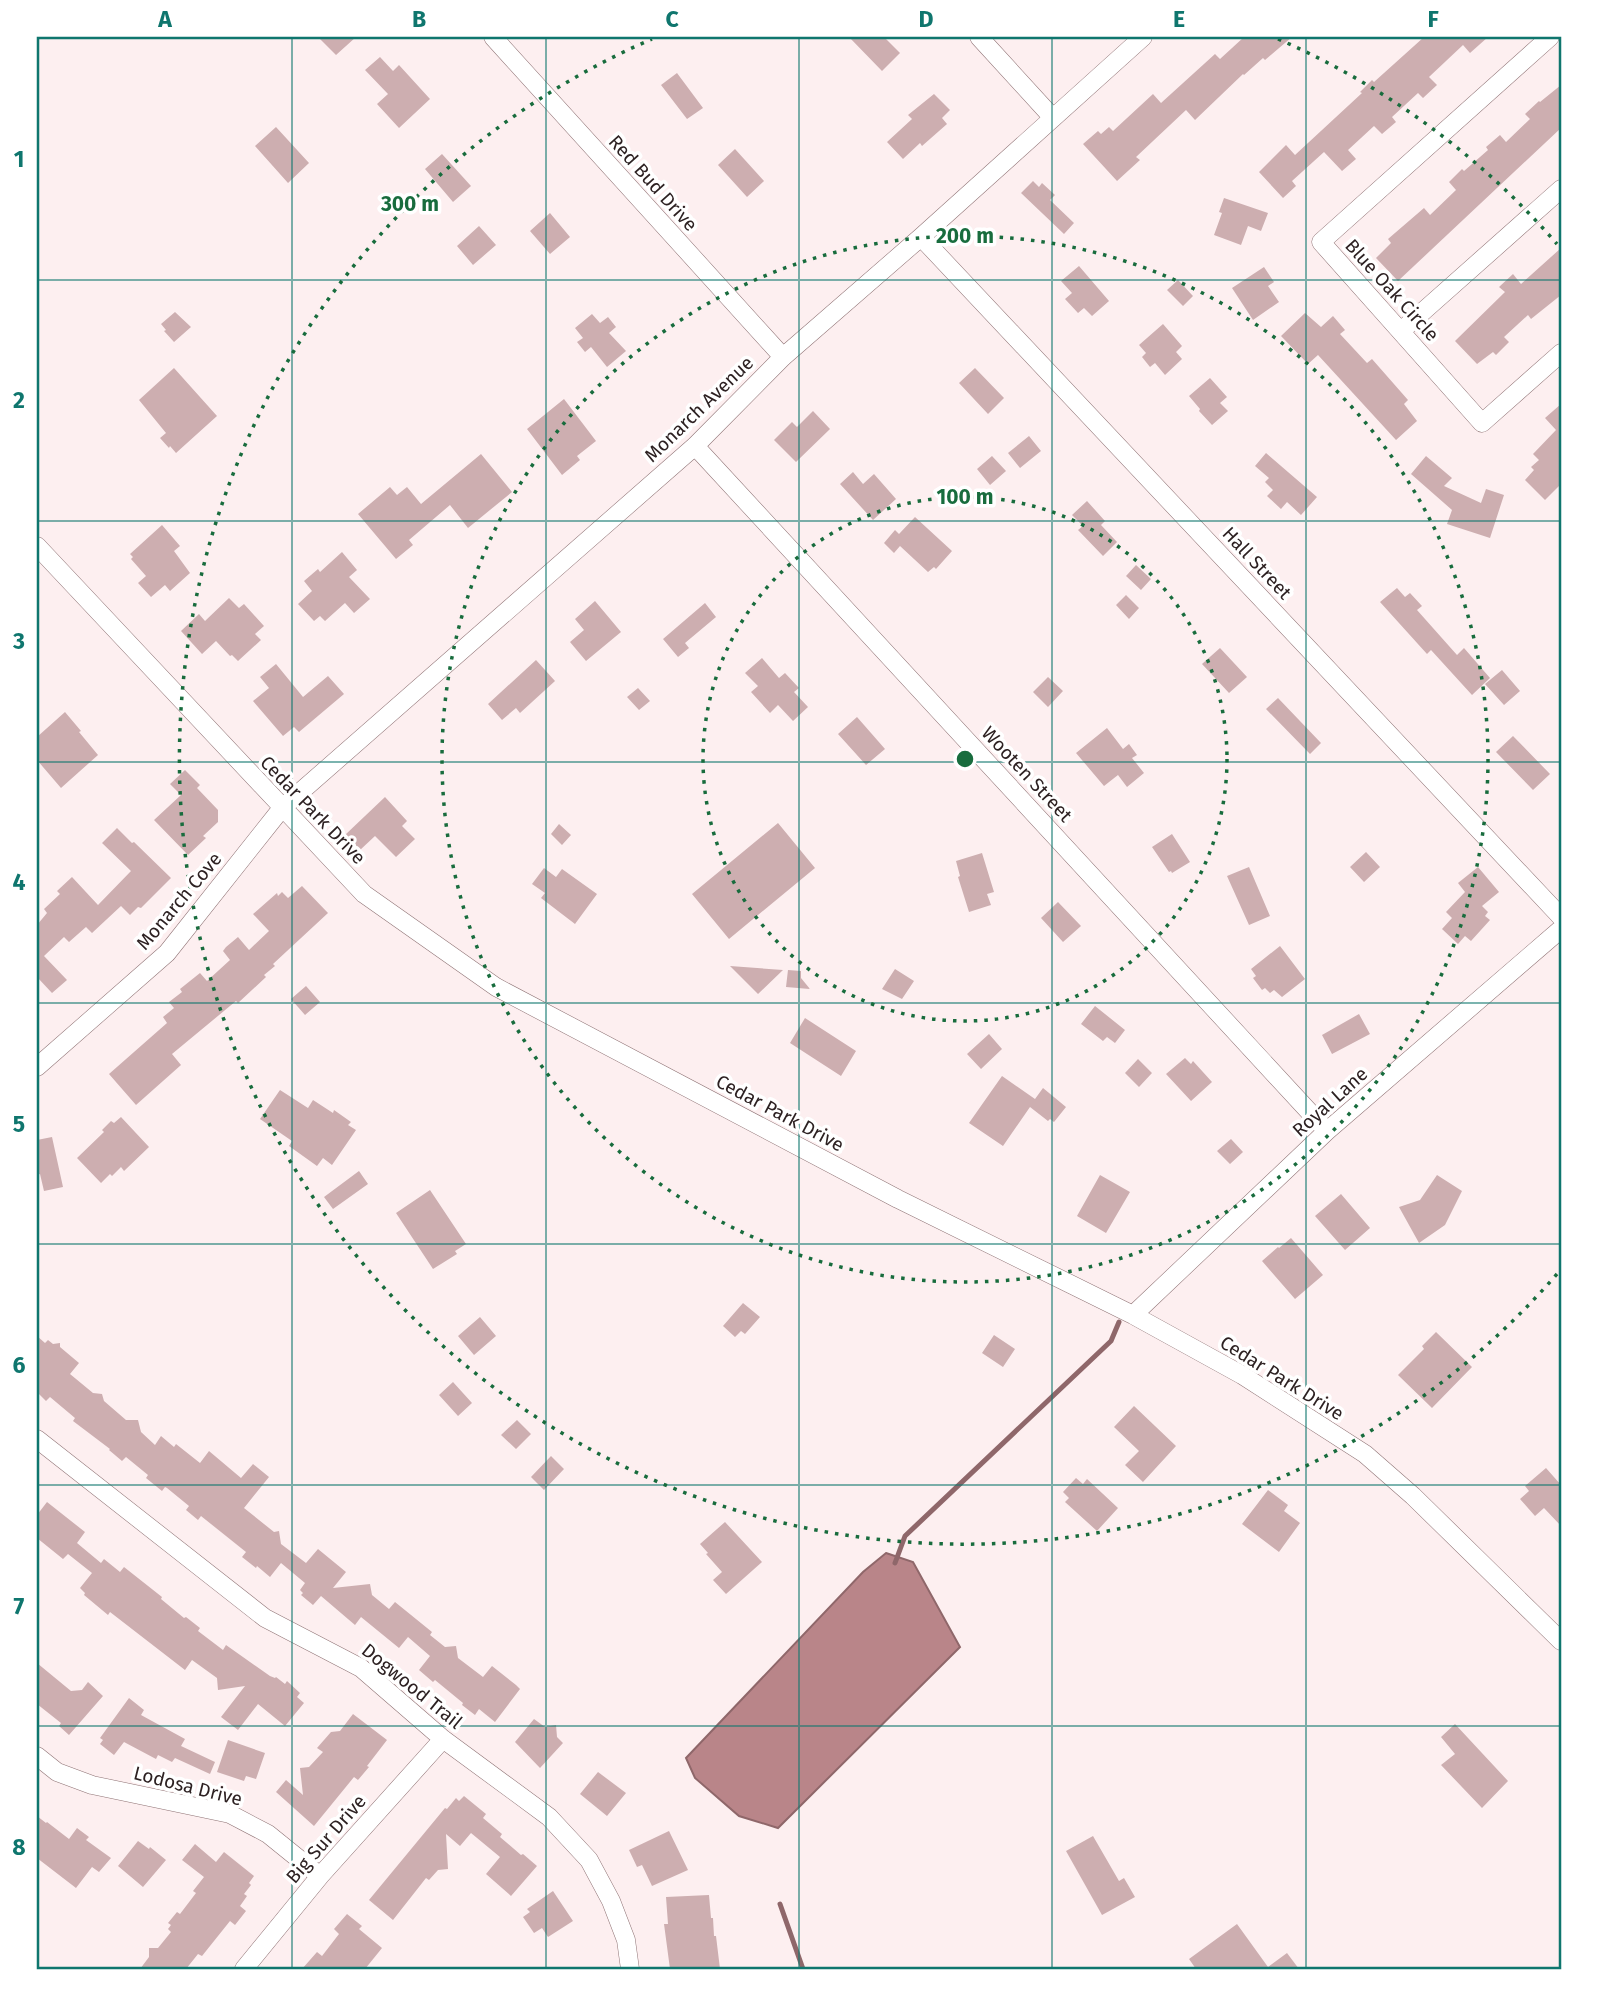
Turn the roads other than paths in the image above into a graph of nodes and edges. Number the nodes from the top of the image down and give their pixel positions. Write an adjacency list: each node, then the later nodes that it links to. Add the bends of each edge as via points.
1 (493, 37): 11 (street, Red Bud Drive)
2 (979, 37): 6 (street)
3 (1143, 37): 6 (street, Monarch Avenue)
4 (1551, 37): 5 (street, Blue Oak Circle); 9 (street, Blue Oak Circle, via 1321,242)
5 (1561, 48)
6 (1053, 118): 8 (street, Monarch Avenue)
7 (1561, 189): 9 (street)
8 (921, 237): 11 (street, Monarch Avenue); 15 (street, Hall Street)
9 (1401, 331): 10 (street, Blue Oak Circle, via 1482,424)
10 (1561, 353)
11 (783, 357): 12 (street, Monarch Avenue)
12 (695, 446): 14 (street, Monarch Avenue); 18 (street, Wooten Street)
13 (37, 546): 14 (street, Cedar Park Drive)
14 (282, 808): 17 (street, Monarch Cove, via 167,953); 19 (street, Cedar Park Drive, via 364,894 496,987 898,1199)
15 (1561, 917)
16 (1561, 929): 18 (street, Royal Lane)
17 (37, 1067)
18 (1327, 1131): 19 (street, Royal Lane)
19 (1133, 1315): 21 (street, Cedar Park Drive, via 1242,1375 1365,1454)
20 (37, 1439): 22 (street, Dogwood Trail, via 265,1618 361,1668)
21 (1561, 1641)
22 (443, 1739): 24 (street, Big Sur Drive); 26 (street, Dogwood Trail, via 548,1817 589,1860 626,1940)
23 (37, 1756): 24 (street, Lodosa Drive, via 57,1772 92,1785 230,1814 268,1834)
24 (320, 1876): 25 (street, Big Sur Drive)
25 (244, 1969)
26 (630, 1969)

